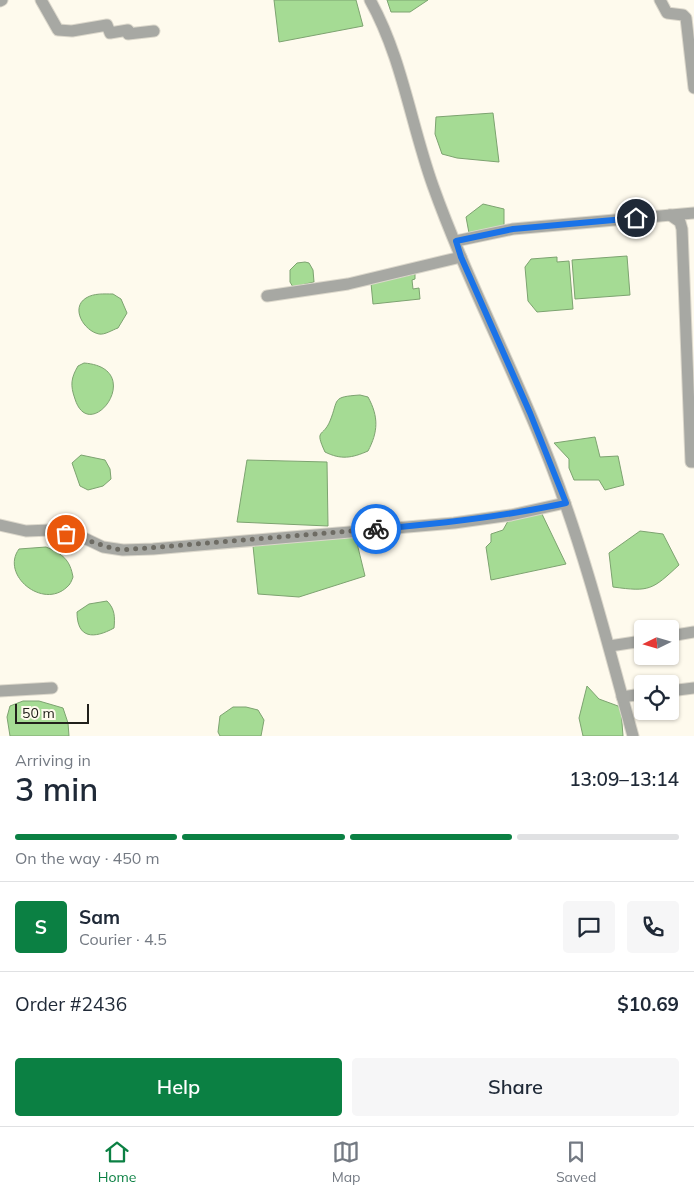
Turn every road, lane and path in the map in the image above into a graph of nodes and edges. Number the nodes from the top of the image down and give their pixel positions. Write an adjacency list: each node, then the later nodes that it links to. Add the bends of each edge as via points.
1 (41, 0): 4 (street, via 58,30 107,25 110,33)
2 (370, 0): 8 (street, via 403,86 433,186)
3 (660, 0): 5 (street, via 667,13 686,18)
4 (154, 31)
5 (694, 88)
6 (694, 213): 7 (street)
7 (670, 215): 8 (street, via 513,229); 11 (street, via 680,222 682,229 691,462)
8 (456, 241): 9 (street)
9 (461, 257): 10 (street, via 348,284); 12 (street)
10 (267, 296)
11 (694, 462)
12 (566, 503): 13 (street, via 454,523 153,549 103,547 82,537 51,530 26,531); 17 (street)
13 (0, 524)
14 (694, 632): 15 (street)
15 (679, 634)
16 (634, 642): 17 (street)
17 (610, 646): 23 (street)
18 (52, 688): 21 (street)
19 (694, 688): 20 (street)
20 (679, 690)
21 (0, 691)
22 (634, 695): 23 (street)
23 (622, 697): 24 (street)
24 (633, 736)

